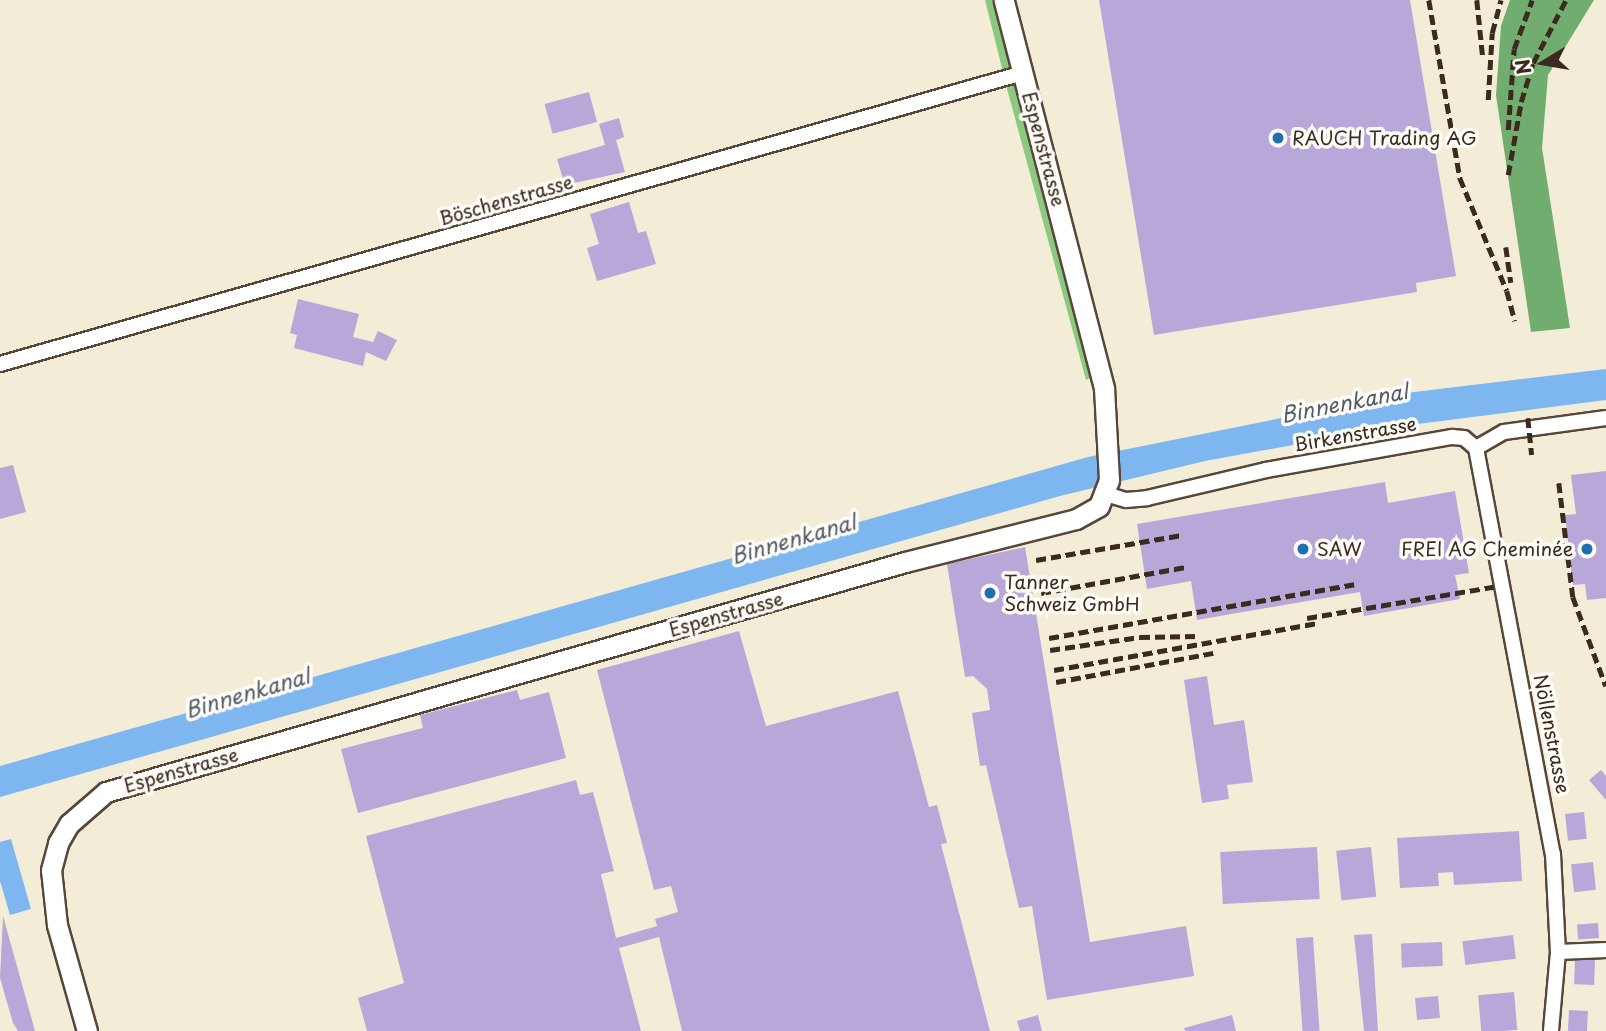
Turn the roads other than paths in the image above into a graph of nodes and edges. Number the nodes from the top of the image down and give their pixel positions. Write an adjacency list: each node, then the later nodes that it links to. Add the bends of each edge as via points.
1 (1004, 0): 2 (street, Espenstrasse)
2 (1023, 73): 3 (street, Böschenstrasse); 6 (street, Espenstrasse, via 1084,300 1108,427)
3 (0, 364)
4 (1606, 418): 5 (street, via 1504,432)
5 (1476, 447): 6 (street, Birkenstrasse, via 1464,438 1452,437 1126,500); 8 (street, Nöllenstrasse, via 1545,804)
6 (1102, 500): 9 (street, Espenstrasse, via 1076,519 905,562 106,793 69,824 51,870 57,926)
7 (1606, 950): 8 (street)
8 (1558, 952): 10 (street, Nöllenstrasse)
9 (87, 1031)
10 (1551, 1031)

